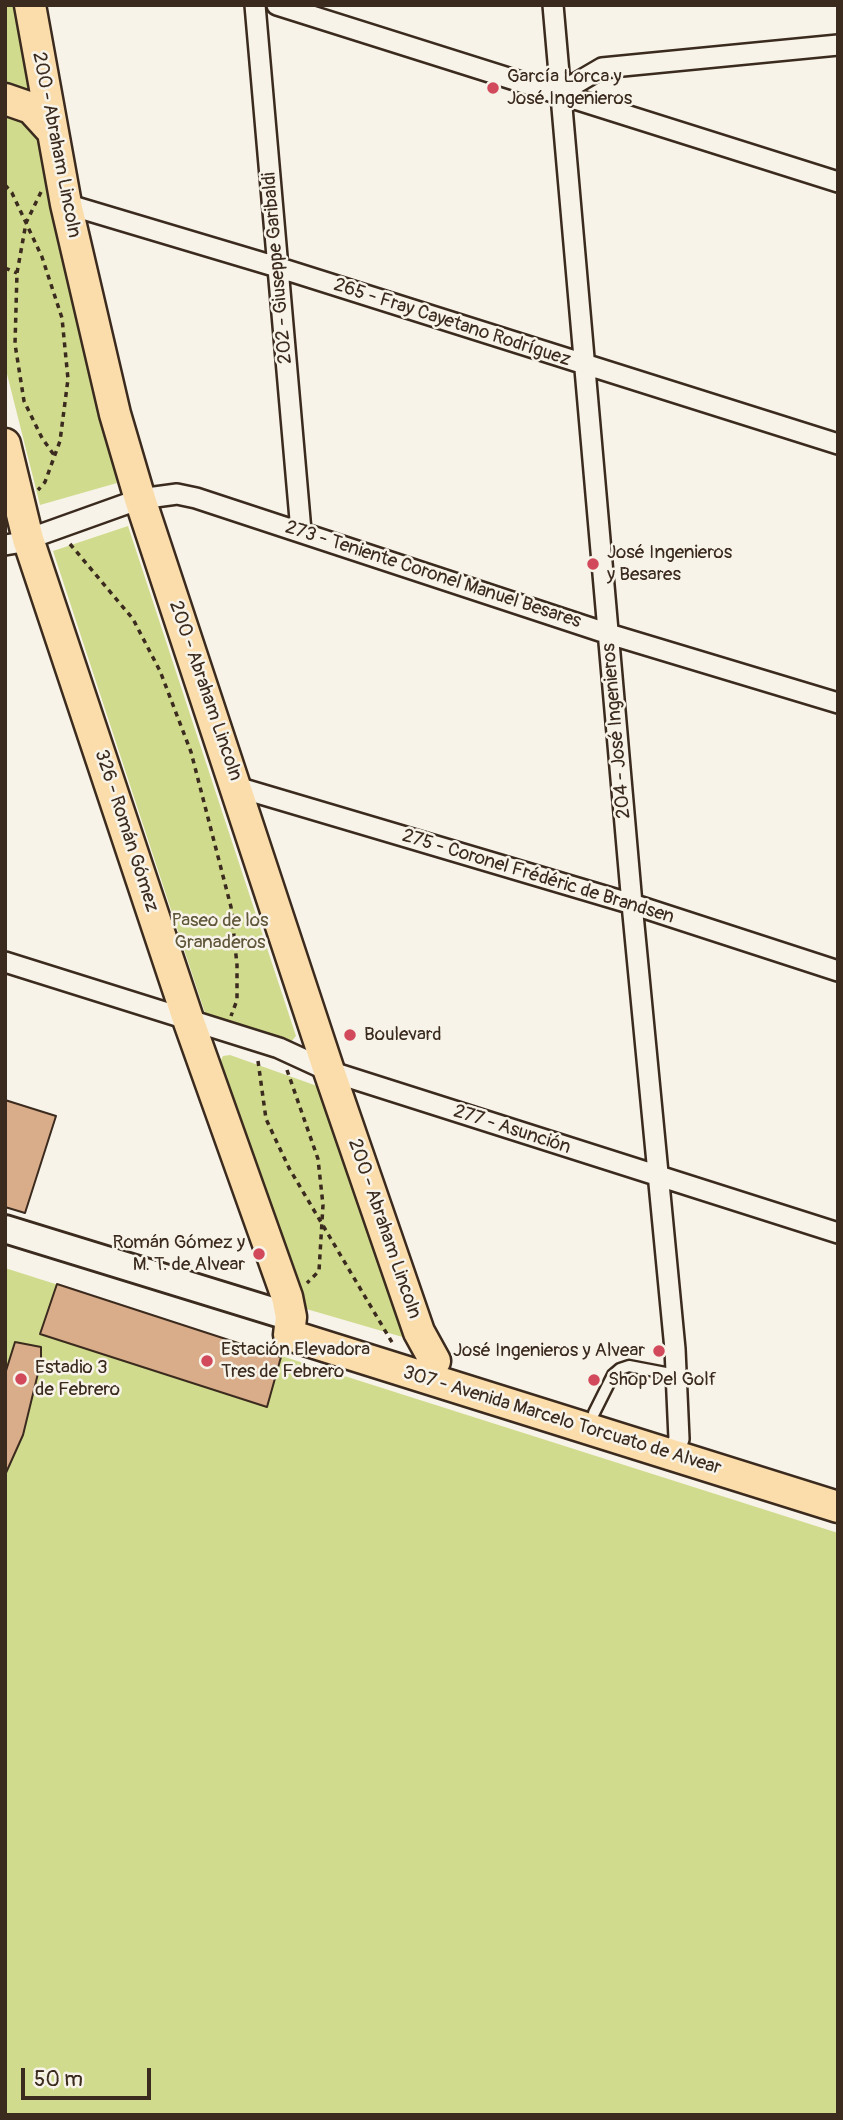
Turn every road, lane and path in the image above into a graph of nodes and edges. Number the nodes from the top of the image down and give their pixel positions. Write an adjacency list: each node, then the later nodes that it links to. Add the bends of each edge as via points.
1 (30, 5): 8 (main road, 200 - Abraham Lincoln)
2 (255, 5): 14 (street, 202 - Giuseppe Garibaldi)
3 (277, 5): 6 (street)
4 (553, 5): 6 (street, 204 - José Ingenieros)
5 (838, 45): 6 (street, via 602,68)
6 (561, 92): 10 (street); 17 (street, 204 - José Ingenieros)
7 (5, 99): 8 (main road, via 31,108)
8 (52, 131): 9 (main road, 200 - Abraham Lincoln)
9 (60, 165): 12 (main road, 200 - Abraham Lincoln); 13 (path, via 45,182)
10 (838, 182)
11 (5, 185): 13 (path)
12 (66, 204): 14 (street, 265 - Fray Cayetano Rodríguez); 21 (main road, 200 - Abraham Lincoln, via 115,414)
13 (26, 223): 16 (path); 20 (path, via 62,318 68,379)
14 (277, 267): 17 (street, 265 - Fray Cayetano Rodríguez); 23 (street, 202 - Giuseppe Garibaldi)
15 (5, 268): 16 (path)
16 (17, 273): 20 (path, via 15,344 24,401)
17 (583, 365): 18 (street, 265 - Fray Cayetano Rodríguez); 25 (street, 204 - José Ingenieros)
18 (838, 443)
19 (5, 444): 24 (main road, 326 - Román Gómez)
20 (55, 455): 24 (path)
21 (140, 499): 22 (street, 273 - Teniente Coronel Manuel Besares); 23 (street, 273 - Teniente Coronel Manuel Besares, via 177,494); 27 (main road, 200 - Abraham Lincoln)
22 (56, 529): 24 (street, 273 - Teniente Coronel Manuel Besares); 32 (path, via 133,619 160,671 191,752 230,907 237,999)
23 (301, 531): 25 (street, 273 - Teniente Coronel Manuel Besares)
24 (19, 532): 31 (main road, 326 - Román Gómez)
25 (609, 634): 26 (street, 273 - Teniente Coronel Manuel Besares); 28 (street, 204 - José Ingenieros)
26 (838, 704)
27 (237, 788): 28 (street, 275 - Coronel Frédéric de Brandsen); 35 (main road, 200 - Abraham Lincoln)
28 (632, 904): 30 (street, 275 - Coronel Frédéric de Brandsen); 36 (street, 204 - José Ingenieros)
29 (5, 962): 31 (street, 277 - Asunción)
30 (838, 971)
31 (189, 1022): 32 (street, 277 - Asunción); 41 (main road, 326 - Román Gómez)
32 (225, 1031): 33 (street, 277 - Asunción)
33 (258, 1041): 34 (street, 277 - Asunción); 37 (path, via 258,1076 266,1119)
34 (279, 1048): 35 (street, 277 - Asunción); 37 (path, via 318,1159)
35 (329, 1071): 36 (street, 277 - Asunción); 43 (main road, 200 - Abraham Lincoln, via 419,1332)
36 (658, 1176): 39 (street, 277 - Asunción); 44 (street, 204 - José Ingenieros)
37 (323, 1226): 41 (path, via 319,1271 303,1288); 42 (path)
38 (5, 1229): 41 (main road, 307 - Avenida Marcelo Torcuato de Alvear)
39 (838, 1233)
40 (5, 1245): 41 (main road, 307 - Avenida Marcelo Torcuato de Alvear)
41 (289, 1316): 42 (main road, 307 - Avenida Marcelo Torcuato de Alvear); 46 (main road, 307 - Avenida Marcelo Torcuato de Alvear)
42 (394, 1349): 43 (main road, 307 - Avenida Marcelo Torcuato de Alvear)
43 (435, 1361): 45 (main road, 307 - Avenida Marcelo Torcuato de Alvear)
44 (676, 1376): 45 (lane, via 620,1368); 46 (street, 204 - José Ingenieros)
45 (594, 1413): 46 (main road, 307 - Avenida Marcelo Torcuato de Alvear)
46 (675, 1447): 47 (main road, 307 - Avenida Marcelo Torcuato de Alvear); 48 (main road, 307 - Avenida Marcelo Torcuato de Alvear)
47 (838, 1488)
48 (838, 1507)

